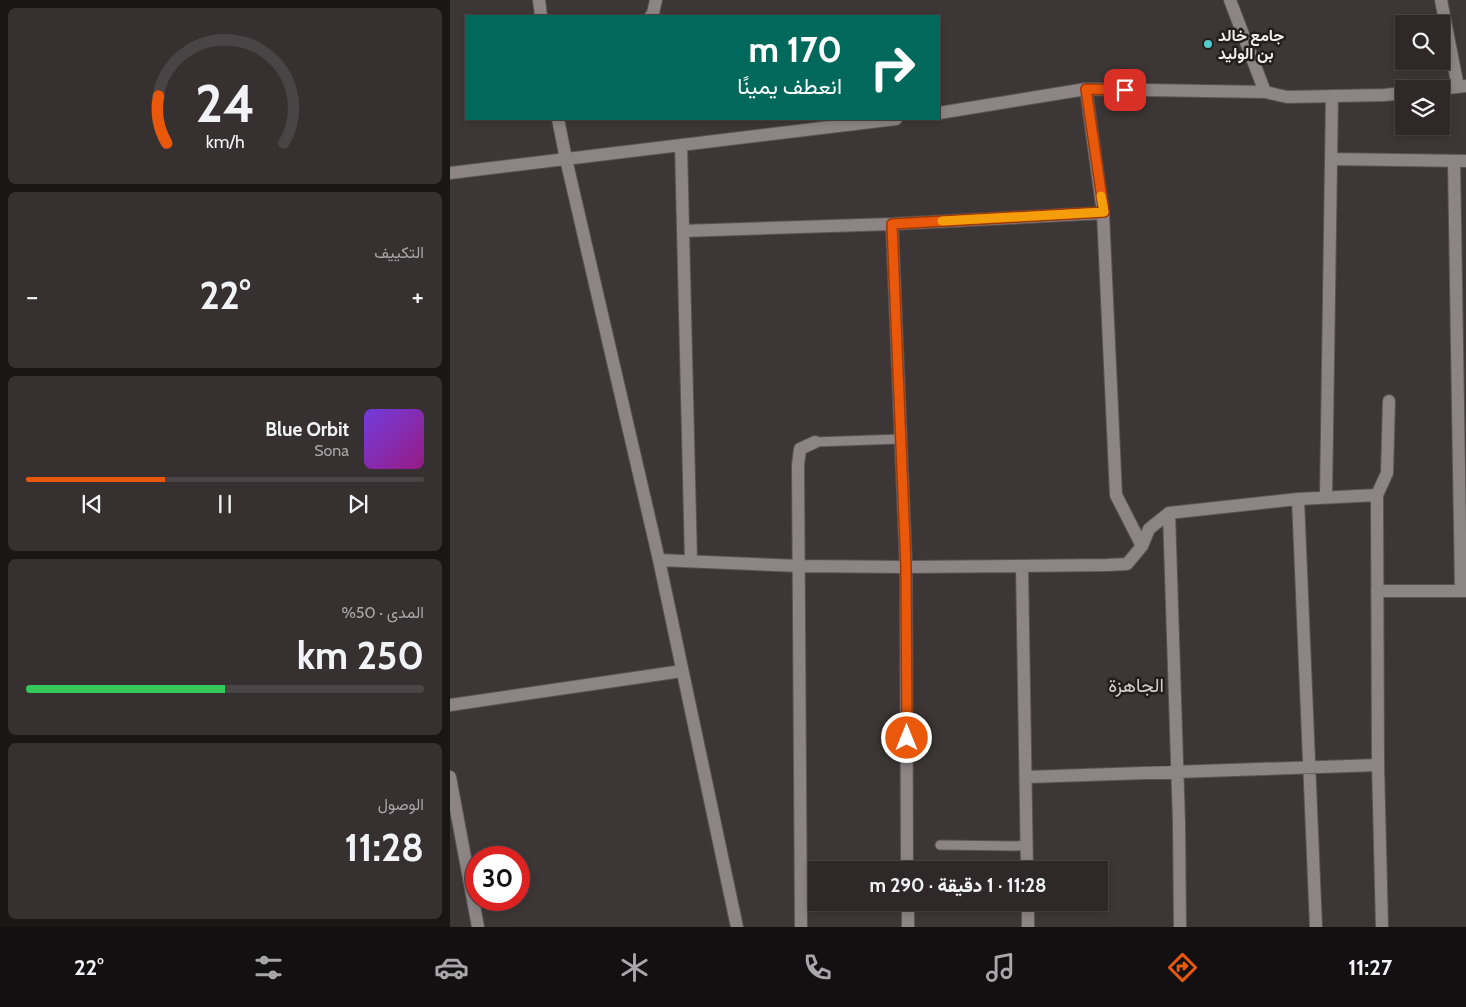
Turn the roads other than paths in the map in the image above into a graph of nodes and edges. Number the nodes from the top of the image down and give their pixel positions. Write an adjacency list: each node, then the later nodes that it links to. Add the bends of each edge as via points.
1 (539, 0): 5 (street)
2 (656, 0): 6 (street)
3 (1230, 0): 9 (street)
4 (1441, 0): 7 (street)
5 (541, 15)
6 (652, 15)
7 (1462, 86)
8 (1086, 89): 9 (street); 12 (street); 20 (street)
9 (1264, 92): 11 (street, via 1287,97)
10 (1395, 94): 11 (street)
11 (1332, 96): 17 (street)
12 (940, 113)
13 (558, 120): 16 (street)
14 (888, 120): 15 (street)
15 (681, 145): 16 (street); 22 (street)
16 (566, 159): 19 (street); 31 (street)
17 (1331, 159): 18 (street); 27 (street)
18 (1460, 161): 37 (street)
19 (450, 173)
20 (1104, 212): 21 (street); 30 (street, via 1116,496)
21 (892, 224): 22 (street); 24 (street)
22 (683, 231): 32 (street)
23 (1388, 401): 26 (street, via 1387,473)
24 (900, 439): 25 (lane); 35 (street)
25 (815, 442): 33 (street, via 800,450 798,465)
26 (1377, 495): 27 (street); 36 (street)
27 (1326, 498): 28 (street)
28 (1298, 499): 29 (street); 41 (street)
29 (1169, 513): 30 (street, via 1149,529); 42 (street)
30 (1142, 546): 34 (street, via 1128,564)
31 (659, 560): 32 (street); 38 (street)
32 (691, 561): 33 (street)
33 (800, 566): 35 (street); 53 (street)
34 (1022, 566): 35 (street); 44 (street)
35 (906, 567): 47 (street)
36 (1377, 591): 37 (street); 40 (street)
37 (1463, 591)
38 (682, 671): 39 (street); 52 (street)
39 (450, 705)
40 (1378, 765): 41 (street); 58 (street)
41 (1308, 768): 42 (street); 57 (street)
42 (1177, 773): 44 (street); 56 (street)
43 (450, 777): 51 (street)
44 (1026, 777): 46 (street)
45 (940, 845): 46 (lane)
46 (1027, 846): 48 (street)
47 (907, 861)
48 (1027, 861)
49 (908, 911): 54 (street)
50 (1028, 911): 55 (street)
51 (478, 927)
52 (737, 927)
53 (801, 927)
54 (908, 927)
55 (1028, 927)
56 (1180, 927)
57 (1316, 927)
58 (1382, 927)

